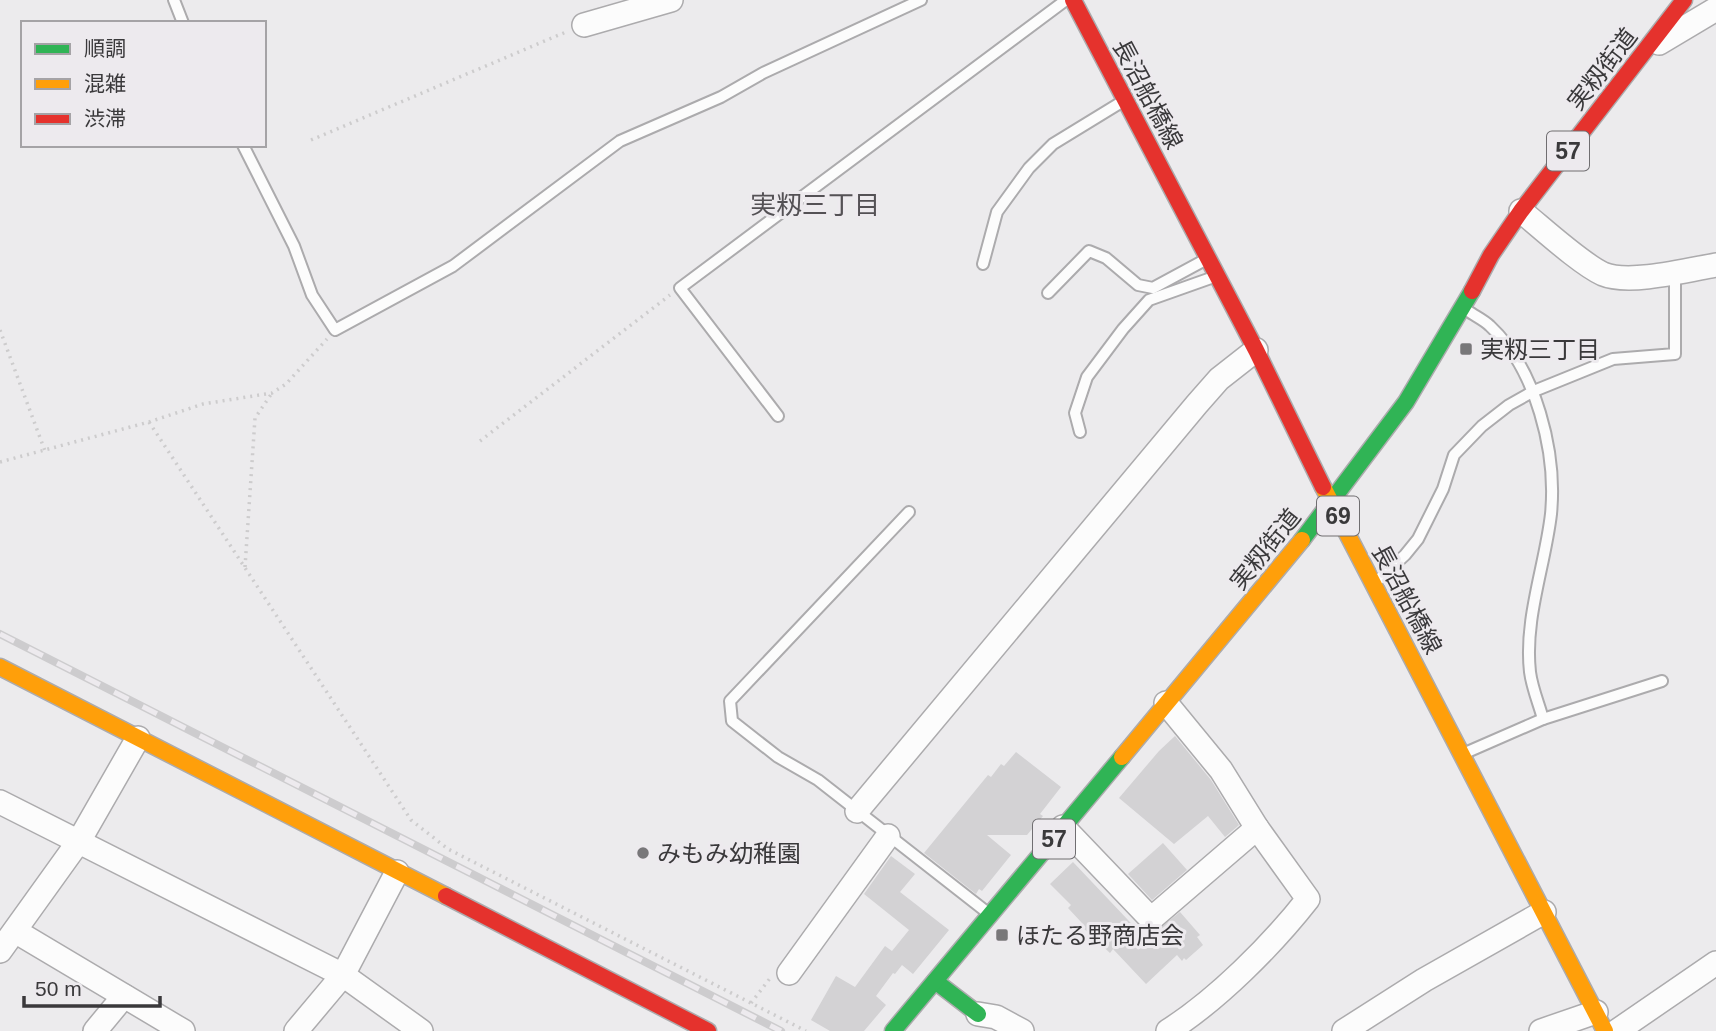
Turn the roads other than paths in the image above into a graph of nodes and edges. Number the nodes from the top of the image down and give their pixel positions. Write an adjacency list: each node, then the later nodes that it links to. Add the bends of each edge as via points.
1 (174, 0): 8 (lane)
2 (671, 0): 9 (street)
3 (921, 0): 12 (lane, via 620,141 453,267 335,330 312,295 294,246)
4 (1066, 0): 23 (lane, via 680,288)
5 (1073, 0): 11 (main road, 長沼船橋線 / 69)
6 (1684, 0): 10 (main road, 実籾街道 / 57)
7 (1716, 9): 10 (street)
8 (182, 21)
9 (584, 25)
10 (1644, 52): 13 (main road, 実籾街道 / 57)
11 (1126, 100): 14 (main road, 長沼船橋線 / 69); 15 (lane, via 1053,144 1029,168 997,212)
12 (244, 147)
13 (1521, 211): 17 (street, via 1605,275 1643,277); 20 (main road, 実籾街道 / 57)
14 (1208, 258): 18 (main road, 長沼船橋線 / 69); 19 (lane, via 1153,288 1138,285 1106,258 1089,251)
15 (983, 264)
16 (1716, 265): 17 (street)
17 (1675, 272): 22 (lane, via 1675,354 1613,359)
18 (1217, 275): 21 (main road, 長沼船橋線 / 69); 24 (lane, via 1149,300 1123,329 1087,377 1075,413)
19 (1048, 293)
20 (1463, 309): 22 (lane, via 1489,326 1518,359); 25 (main road, 実籾街道 / 57, via 1406,401)
21 (1256, 350): 25 (main road, 長沼船橋線 / 69); 35 (street, via 1196,404)
22 (1534, 391): 27 (lane, via 1482,426 1454,456 1418,539); 31 (lane, via 1551,477 1551,513 1531,627 1530,672)
23 (778, 416)
24 (1080, 432)
25 (1331, 504): 27 (main road, 長沼船橋線 / 69); 30 (main road, 実籾街道 / 57)
26 (909, 512): 35 (lane, via 730,701 732,720)
27 (1374, 584): 33 (main road, 長沼船橋線 / 69)
28 (0, 667): 32 (main road)
29 (1662, 681): 31 (lane)
30 (1166, 703): 36 (main road, 実籾街道 / 57); 37 (street, via 1221,771)
31 (1542, 719): 33 (lane)
32 (138, 738): 39 (street); 40 (main road)
33 (1462, 754): 41 (main road, 長沼船橋線 / 69)
34 (0, 802): 39 (street)
35 (857, 811): 38 (lane)
36 (1063, 827): 37 (street, via 1151,919); 42 (main road, 実籾街道 / 57)
37 (1257, 828): 59 (street, via 1308,899 1280,934 1188,1019)
38 (888, 836): 42 (lane); 46 (street)
39 (79, 841): 43 (street); 47 (street)
40 (397, 872): 47 (street); 52 (main road)
41 (1544, 912): 50 (main road, 長沼船橋線 / 69); 60 (street)
42 (990, 915): 48 (main road, 実籾街道 / 57)
43 (15, 931): 44 (street); 49 (street)
44 (0, 951)
45 (1716, 963): 62 (street)
46 (789, 973)
47 (343, 975): 55 (street); 56 (street)
48 (935, 981): 51 (main road); 57 (main road, 実籾街道 / 57)
49 (124, 996): 53 (street); 54 (street)
50 (1600, 1021): 61 (street)
51 (984, 1022): 58 (street, via 996,1017)
52 (694, 1028)
53 (95, 1031)
54 (183, 1031)
55 (296, 1031)
56 (421, 1031)
57 (893, 1031)
58 (1022, 1031)
59 (1168, 1031)
60 (1344, 1031)
61 (1541, 1031)
62 (1617, 1031)

